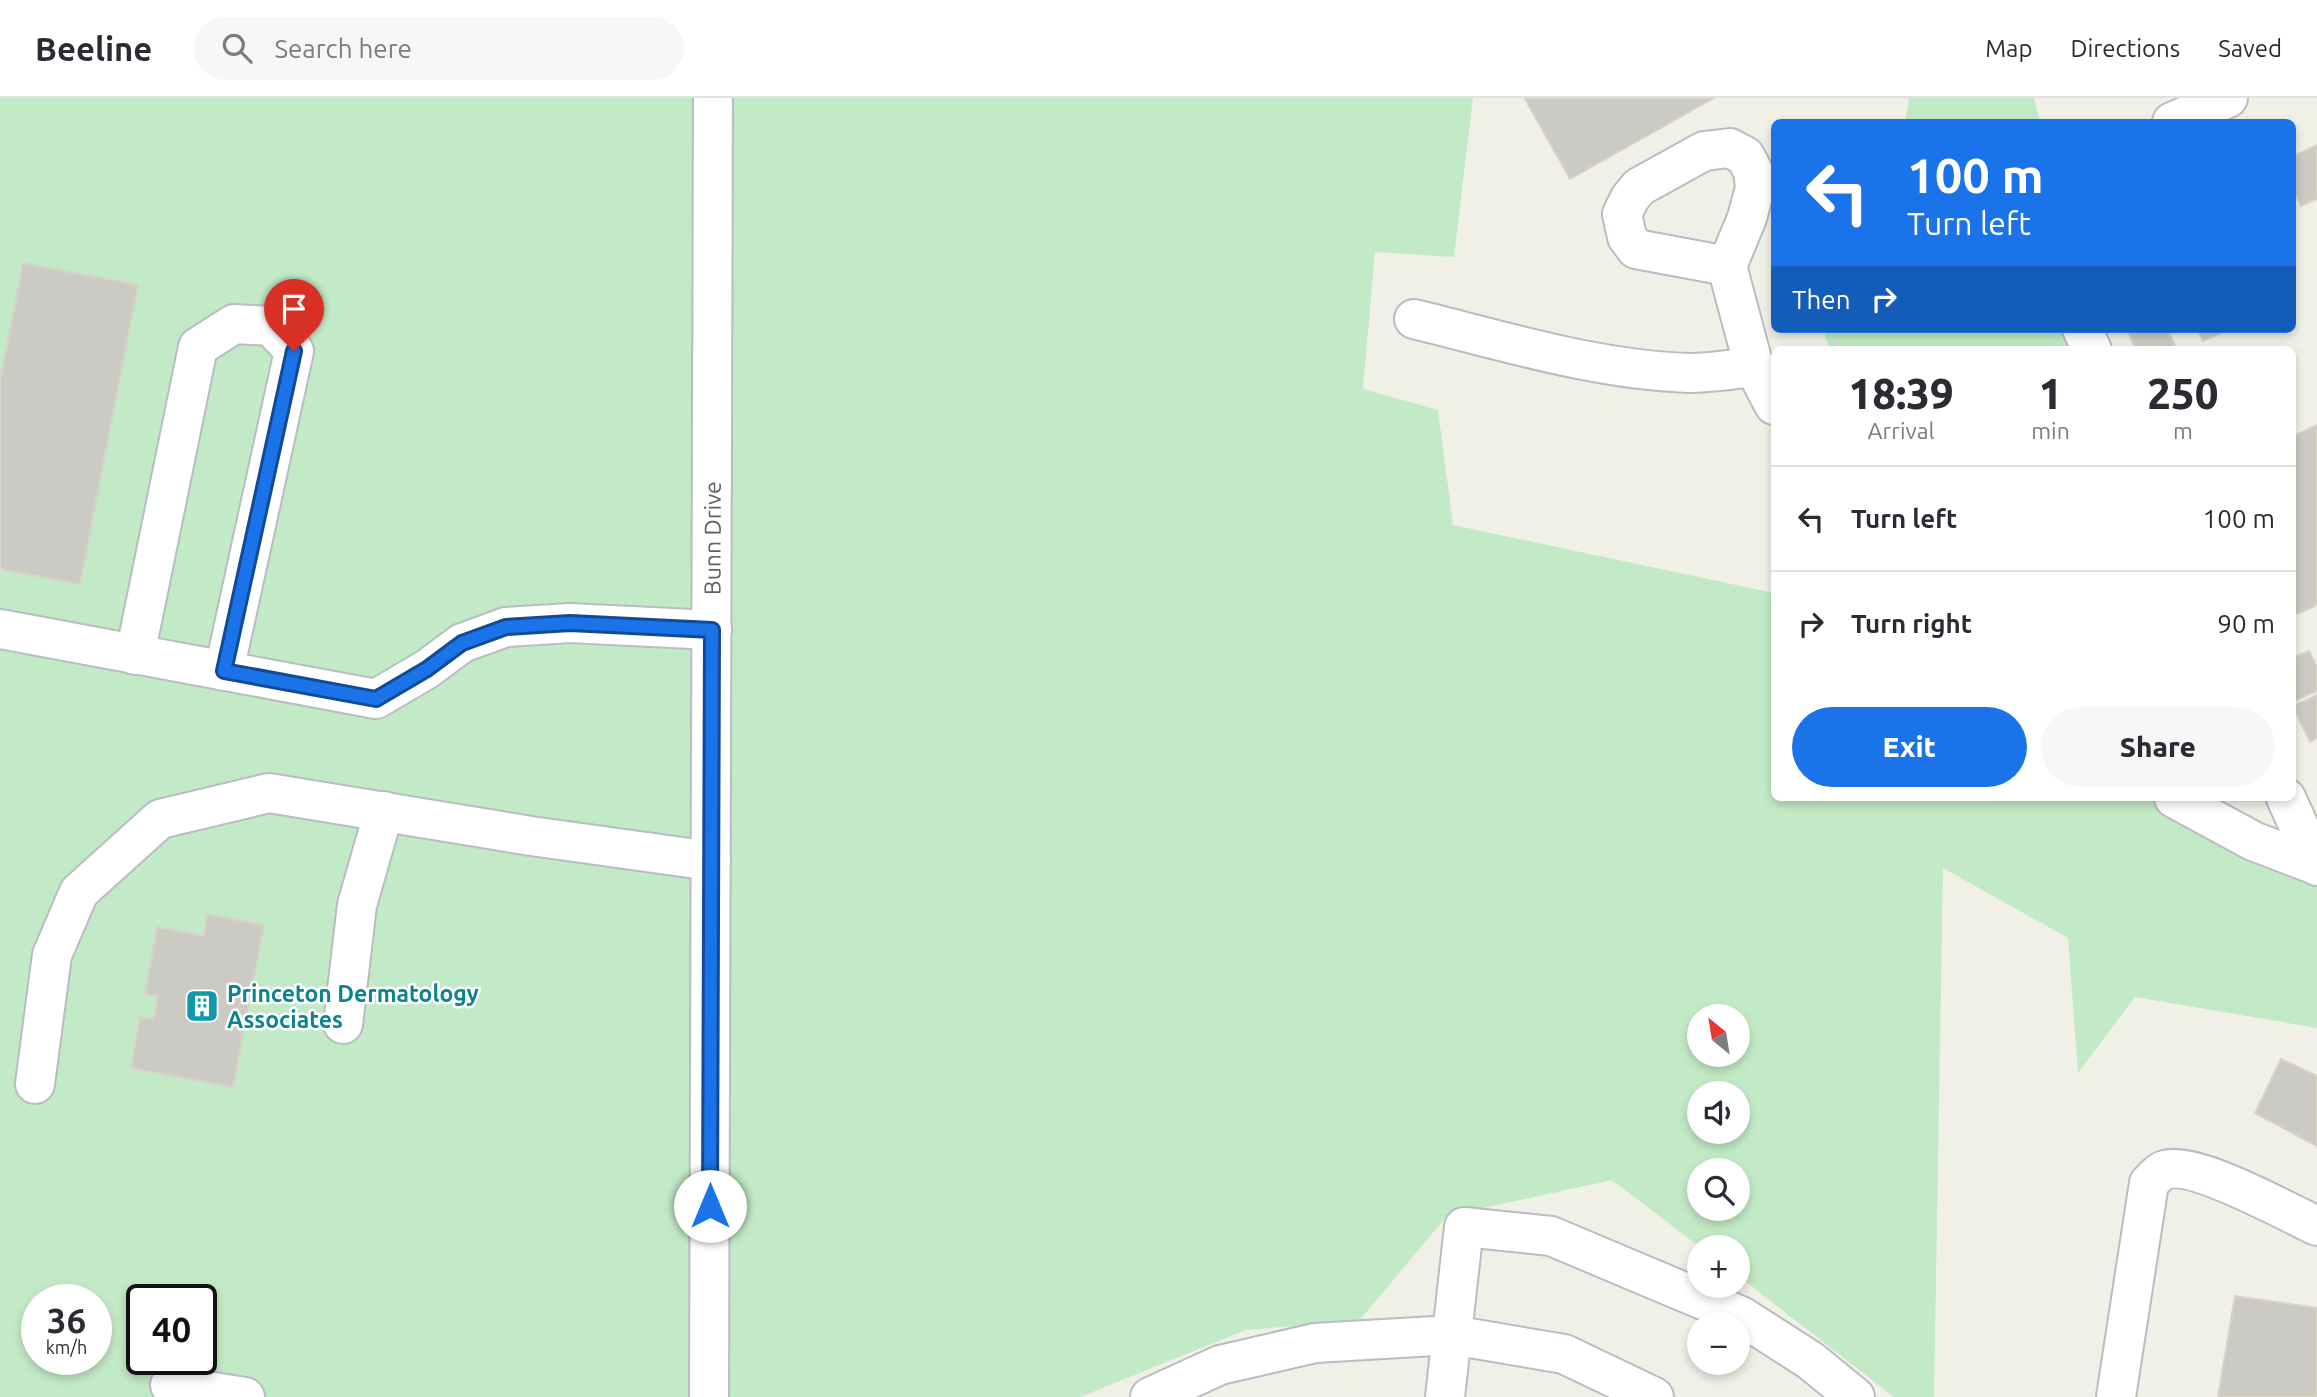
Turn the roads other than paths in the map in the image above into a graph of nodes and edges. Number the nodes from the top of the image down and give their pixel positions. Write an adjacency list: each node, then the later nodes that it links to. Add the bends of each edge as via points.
1 (713, 98): 9 (street, Bunn Drive)
2 (2228, 98): 3 (street)
3 (2179, 119)
4 (1727, 266): 6 (street)
5 (1414, 319): 6 (street, via 1583,360 1693,373)
6 (1754, 367): 7 (street)
7 (1771, 400)
8 (0, 629): 10 (street)
9 (712, 630): 11 (street, via 570,623 506,627 462,643 376,699); 15 (street, Bunn Drive)
10 (135, 654): 11 (street); 11 (street, via 198,347 234,324 271,326 294,351)
11 (224, 671)
12 (2180, 801): 16 (street, via 2253,841)
13 (2287, 801): 16 (street)
14 (384, 811): 15 (street); 17 (street, via 357,905); 18 (street, via 269,793 160,819 79,892 52,955)
15 (711, 861): 23 (street, Bunn Drive)
16 (2316, 866)
17 (343, 1024)
18 (35, 1084)
19 (2317, 1226): 28 (street, via 2208,1175 2184,1168 2164,1170 2149,1183)
20 (1452, 1335): 24 (street, via 1315,1343 1220,1365); 25 (street); 26 (street, via 1564,1354); 27 (street, via 1464,1227 1551,1236 1741,1316 1811,1361)
21 (170, 1385): 22 (street)
22 (245, 1397)
23 (709, 1397)
24 (1150, 1397)
25 (1445, 1397)
26 (1654, 1397)
27 (1855, 1397)
28 (2116, 1397)

